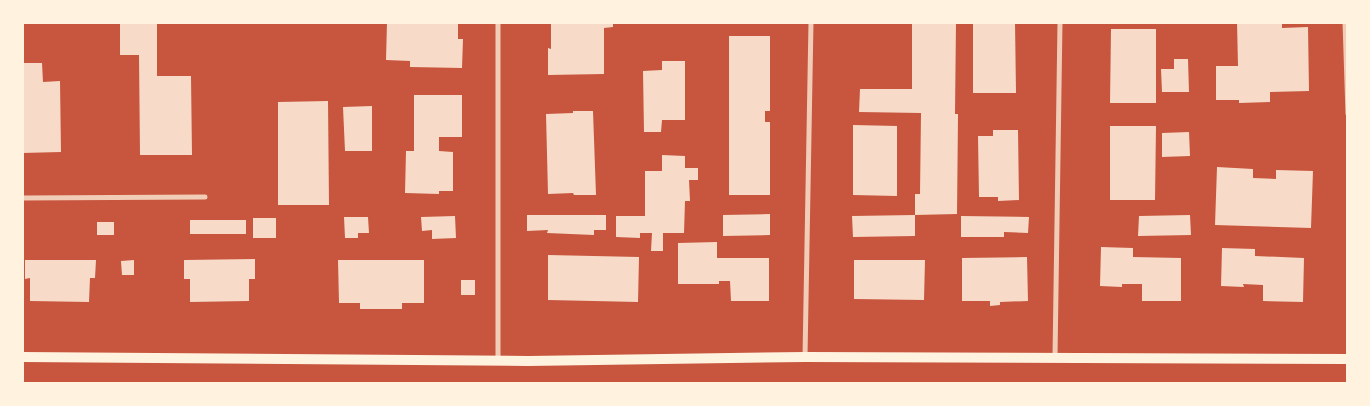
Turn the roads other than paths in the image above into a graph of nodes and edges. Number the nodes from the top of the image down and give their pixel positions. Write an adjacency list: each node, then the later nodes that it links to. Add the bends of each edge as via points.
1 (498, 22): 12 (street)
2 (810, 22): 9 (street)
3 (1060, 22): 10 (street)
4 (1345, 22): 5 (street)
5 (1348, 114)
6 (205, 197): 7 (street)
7 (22, 198)
8 (22, 357): 12 (main road)
9 (805, 357): 10 (main road); 12 (main road)
10 (1055, 357): 11 (main road)
11 (1348, 359)
12 (498, 360)

